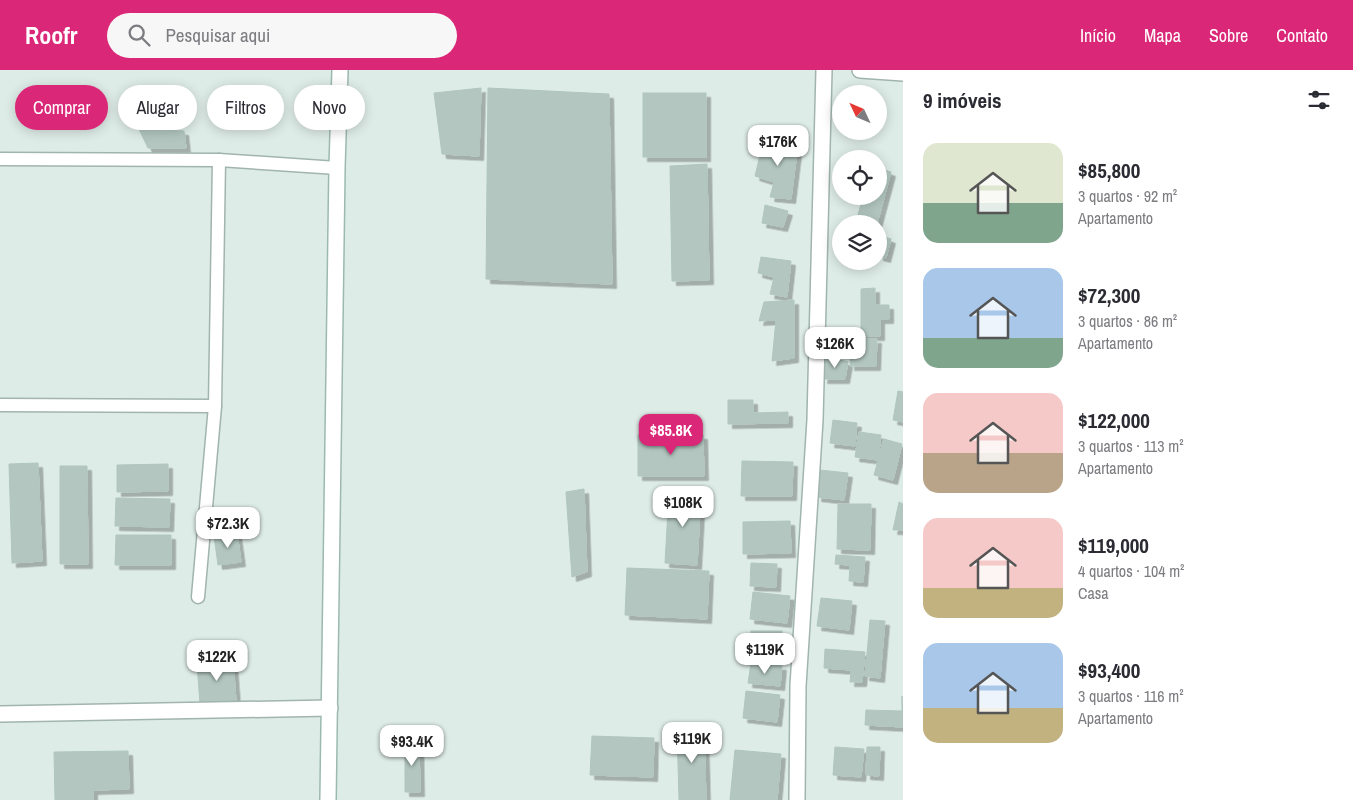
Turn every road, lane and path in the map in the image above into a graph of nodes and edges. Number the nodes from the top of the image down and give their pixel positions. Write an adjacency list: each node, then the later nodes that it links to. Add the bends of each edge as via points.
1 (340, 70): 7 (street)
2 (824, 70): 14 (street, via 815,420 798,686)
3 (860, 70): 4 (street)
4 (903, 73)
5 (0, 159): 6 (lane)
6 (219, 160): 7 (lane); 9 (lane)
7 (337, 168): 11 (street)
8 (0, 405): 9 (lane)
9 (215, 406): 10 (lane)
10 (198, 597)
11 (330, 708): 12 (street); 13 (street)
12 (0, 714)
13 (328, 800)
14 (797, 800)

